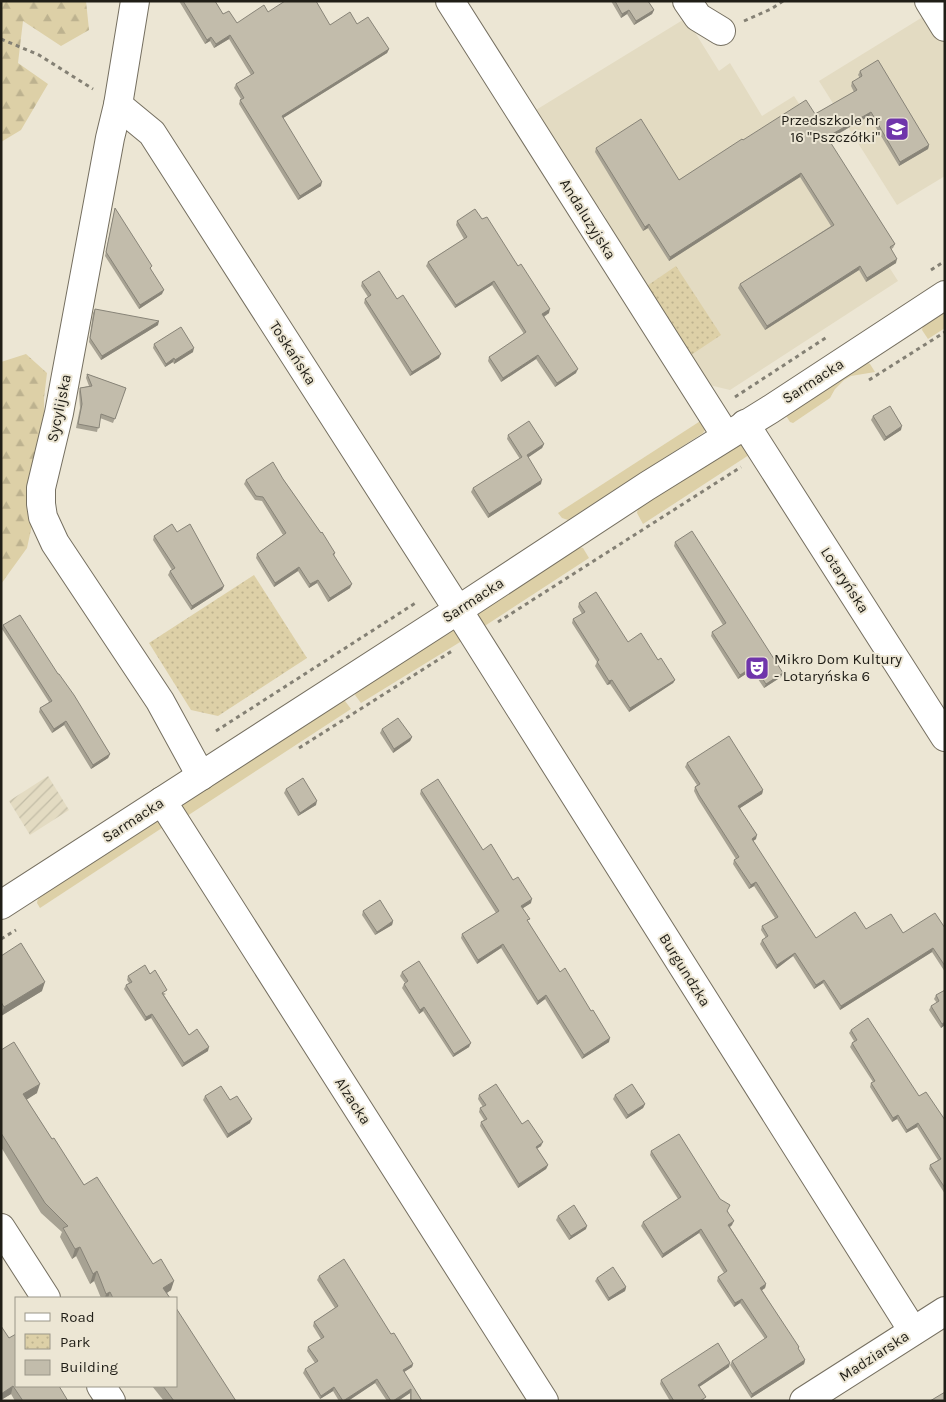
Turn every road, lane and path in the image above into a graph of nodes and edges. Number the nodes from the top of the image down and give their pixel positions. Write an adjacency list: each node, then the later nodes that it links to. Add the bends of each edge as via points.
1 (135, 1): 9 (street, Sycylijska)
2 (450, 1): 11 (street, Andaluzyjska)
3 (687, 1): 7 (street, via 698,17)
4 (783, 1): 7 (path)
5 (929, 1): 6 (street)
6 (945, 27)
7 (721, 31)
8 (1, 39): 9 (path, via 39,55)
9 (118, 105): 12 (street, Toskańska, via 152,134); 14 (street, Sycylijska, via 59,412 41,488 41,504 43,517 55,543 160,701)
10 (945, 295): 11 (street, Sarmacka)
11 (736, 430): 12 (street, Sarmacka); 13 (street, Lotaryńska)
12 (458, 610): 14 (street, Sarmacka); 20 (street, Burgundzka)
13 (945, 737)
14 (201, 776): 15 (street, Sarmacka)
15 (162, 801): 16 (street, Sarmacka); 23 (street, Alzacka)
16 (1, 906)
17 (1, 1228): 18 (street)
18 (45, 1297)
19 (945, 1311): 20 (street, Madziarska)
20 (913, 1331): 24 (street, Madziarska)
21 (102, 1387): 22 (street)
22 (110, 1401)
23 (544, 1401)
24 (804, 1401)

